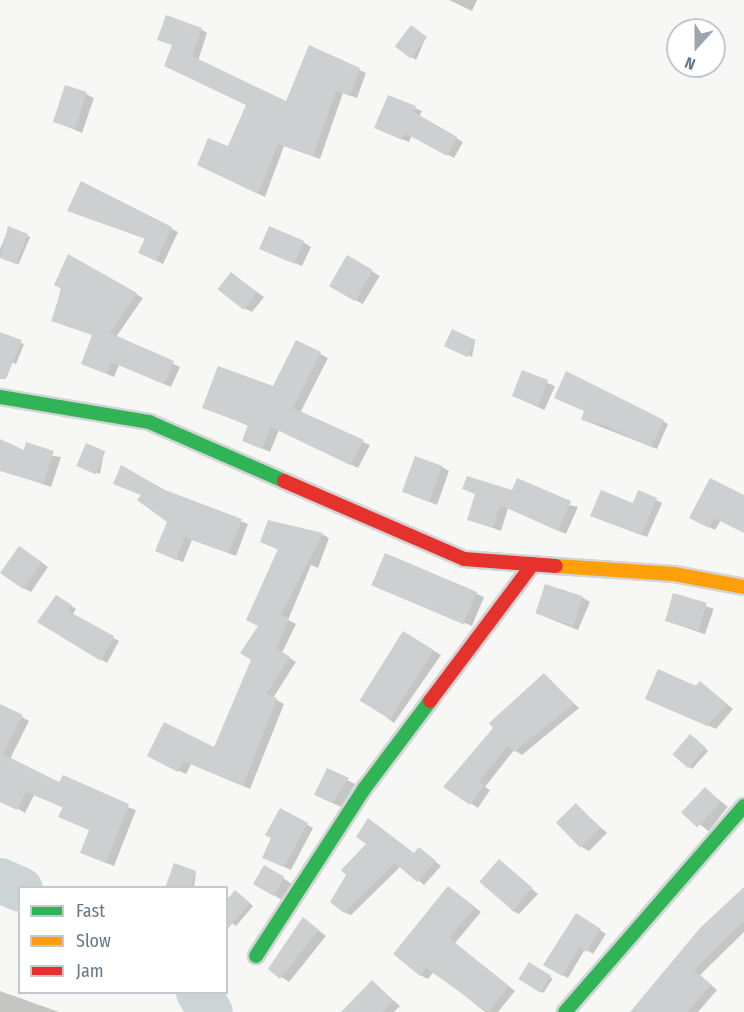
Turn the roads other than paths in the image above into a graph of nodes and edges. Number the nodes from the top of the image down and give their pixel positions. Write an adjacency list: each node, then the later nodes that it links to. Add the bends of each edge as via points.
1 (0, 397): 2 (street, via 149,422 464,559)
2 (533, 564): 3 (street, via 674,574); 5 (street, via 364,789)
3 (744, 586)
4 (744, 806): 6 (street)
5 (256, 956)
6 (565, 1012)

